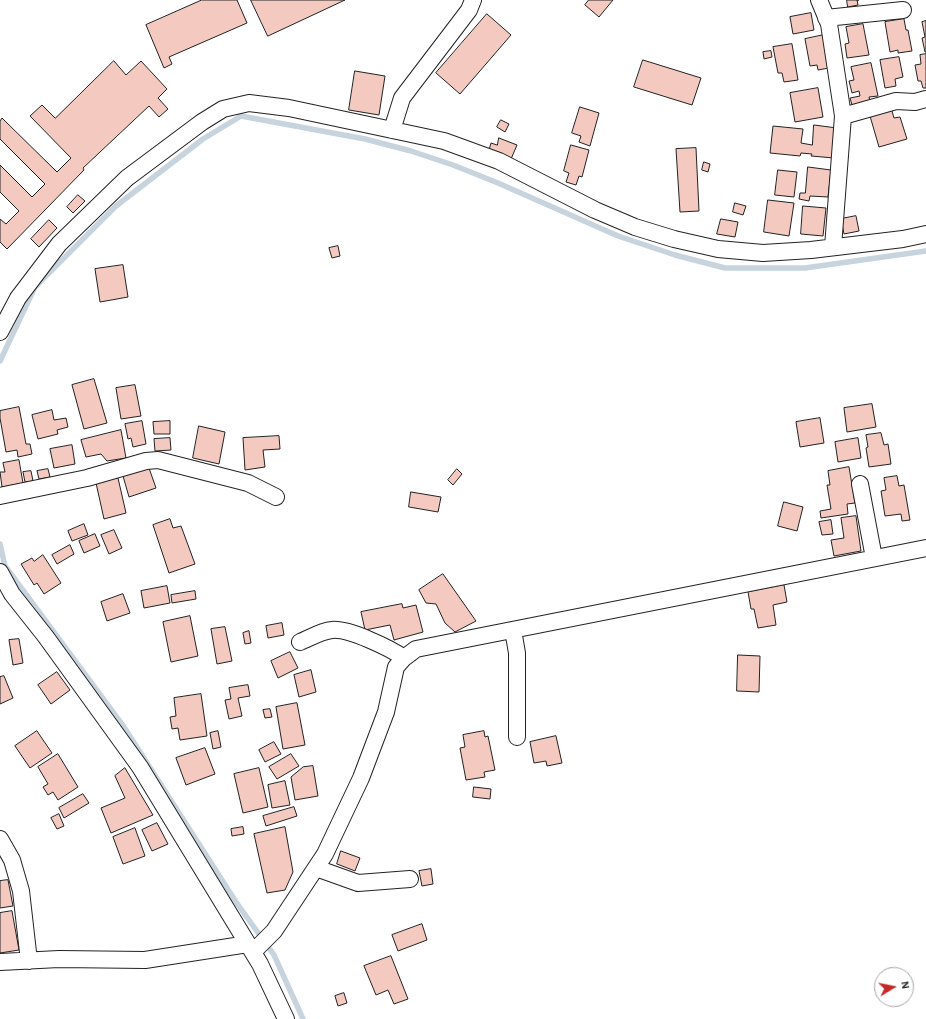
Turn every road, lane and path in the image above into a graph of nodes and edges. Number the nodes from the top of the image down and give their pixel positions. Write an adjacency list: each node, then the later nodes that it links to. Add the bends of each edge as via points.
1 (473, 0): 7 (street, via 469,10 402,98)
2 (819, 0): 4 (street)
3 (903, 10): 4 (street)
4 (826, 18): 6 (street)
5 (926, 99): 6 (street, via 915,102 896,101)
6 (843, 116): 9 (street)
7 (392, 130): 9 (street, via 444,141 499,161 595,210 635,227 674,239 718,249 763,253); 10 (street, via 289,108 249,103 223,109 127,178 59,244 18,298)
8 (926, 234): 9 (street)
9 (833, 247)
10 (0, 332)
11 (860, 484): 15 (street)
12 (0, 496): 13 (street, via 158,460 248,483)
13 (276, 497)
14 (926, 548): 15 (street)
15 (874, 558): 17 (street)
16 (1, 575): 24 (street, via 12,594 140,767)
17 (513, 630): 19 (street, via 416,649); 20 (street, via 517,654)
18 (300, 642): 19 (street, via 325,631 340,630 392,650)
19 (404, 658): 22 (street, via 396,667 386,712 361,778)
20 (517, 737)
21 (0, 838): 25 (street, via 15,867 21,892)
22 (316, 868): 23 (street, via 358,883); 24 (street, via 274,931)
23 (410, 879)
24 (253, 948): 25 (street, via 145,960); 27 (street)
25 (29, 961): 26 (street)
26 (0, 962)
27 (286, 1019)

